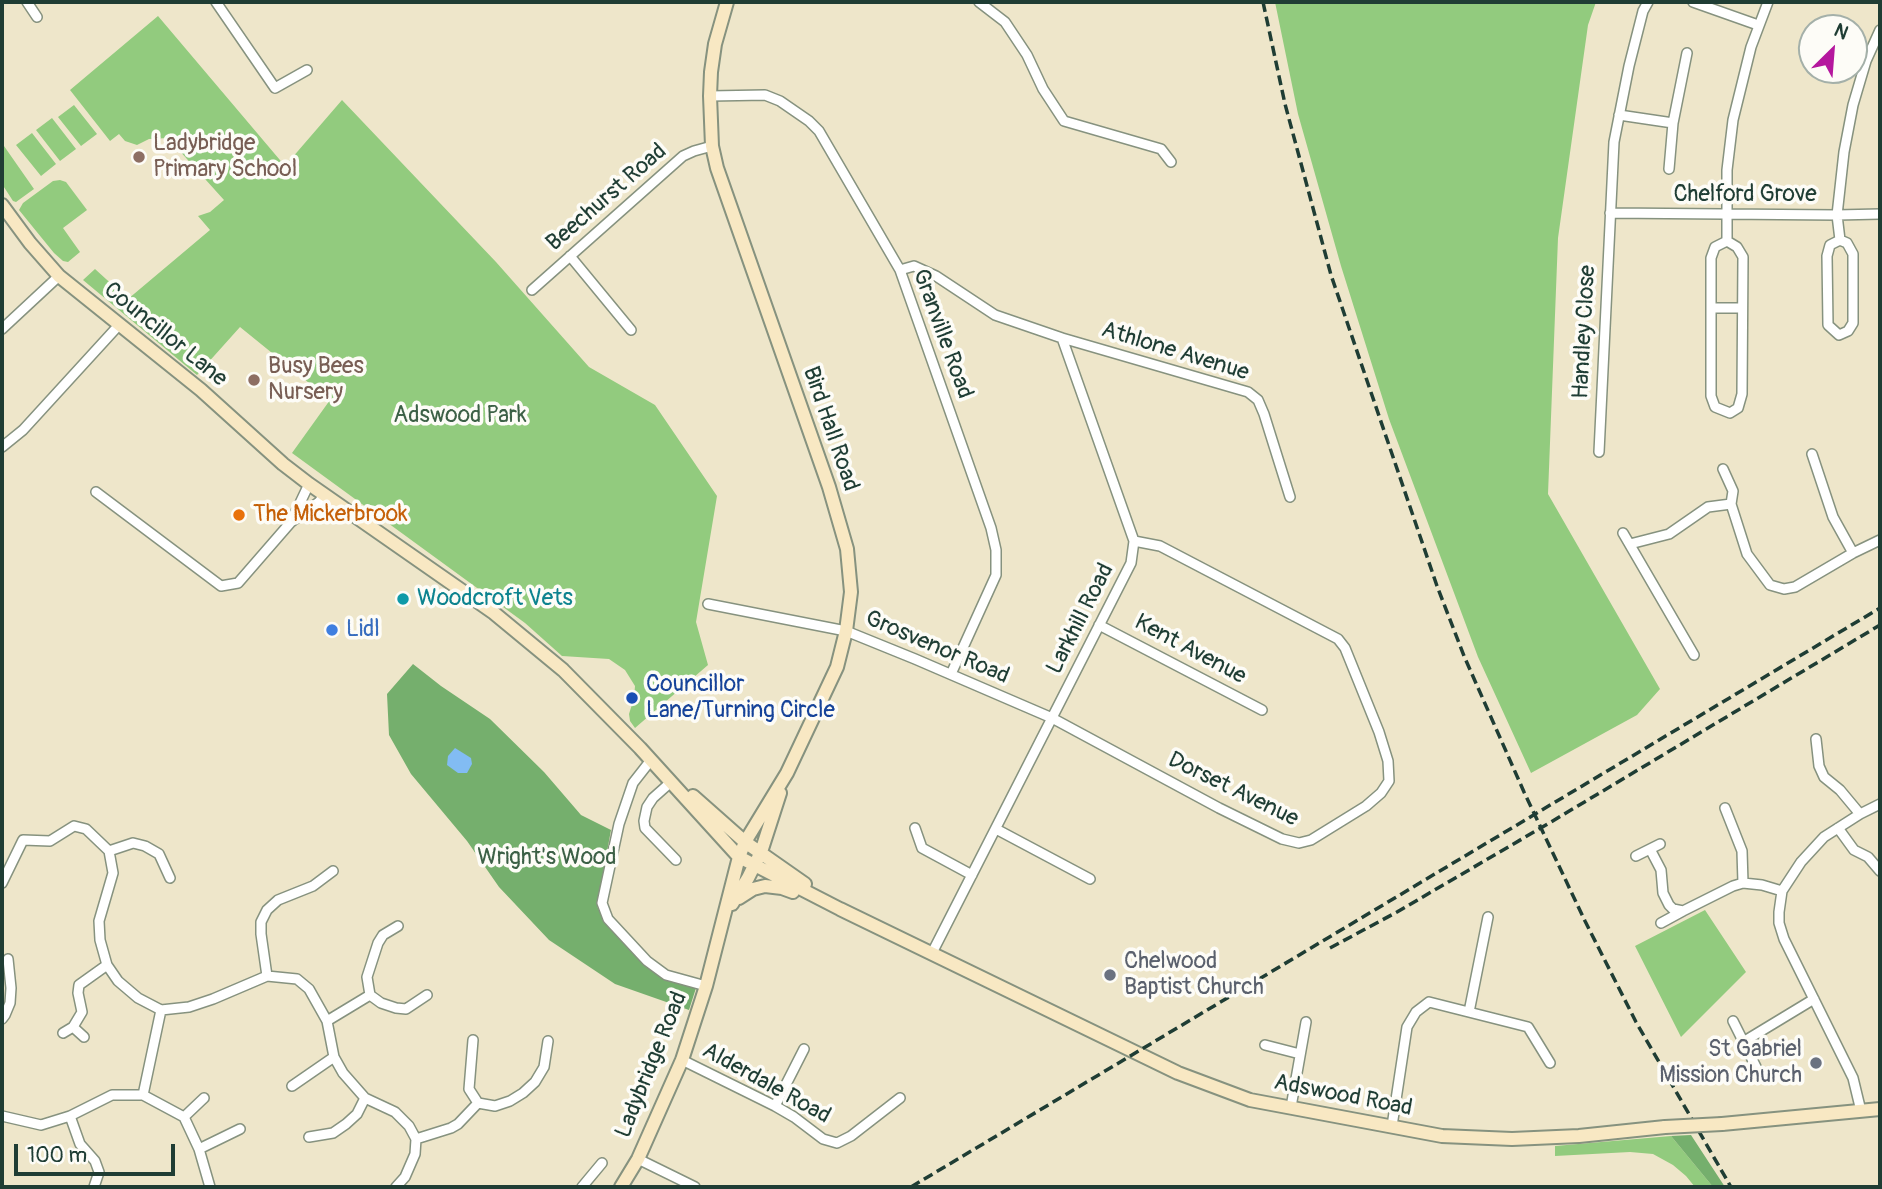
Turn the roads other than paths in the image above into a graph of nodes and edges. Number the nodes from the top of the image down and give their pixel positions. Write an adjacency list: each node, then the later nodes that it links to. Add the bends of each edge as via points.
1 (27, 2): 8 (street)
2 (216, 2): 12 (street, via 275,88)
3 (727, 2): 13 (street, Bird Hall Road, via 715,44)
4 (979, 2): 17 (street, via 1005,22 1064,121 1161,149)
5 (1648, 2): 14 (street, Handley Close)
6 (1693, 2): 9 (street)
7 (1768, 2): 9 (street)
8 (37, 17)
9 (1758, 25): 21 (street, via 1733,120)
10 (1880, 30): 23 (street, via 1853,105)
11 (1687, 53): 15 (street)
12 (307, 70)
13 (710, 96): 16 (street, Bird Hall Road); 27 (street, Granville Road, via 765,95 809,121)
14 (1619, 115): 15 (street); 20 (street, Handley Close)
15 (1673, 123): 18 (street)
16 (712, 146): 26 (street, Beechurst Road, via 683,156); 53 (street, Bird Hall Road, via 847,550 851,592)
17 (1171, 162)
18 (1669, 169)
19 (2, 205): 28 (street, Councillor Lane)
20 (1610, 213): 21 (street, Chelford Grove); 37 (street, Handley Close)
21 (1728, 214): 23 (street, Chelford Grove); 25 (street)
22 (1880, 214): 23 (street, Chelford Grove)
23 (1836, 215): 24 (street)
24 (1840, 240): 24 (street, via 1830,245 1827,256 1828,325 1839,335 1853,323 1853,254)
25 (1727, 241): 30 (street, via 1716,247 1711,258); 31 (street, via 1743,257)
26 (570, 256): 29 (street, Beechurst Road); 34 (street)
27 (900, 270): 35 (street, via 914,267 925,271 995,315); 55 (street, Granville Road, via 996,550 996,575)
28 (59, 276): 32 (street, Councillor Lane); 33 (street)
29 (532, 290)
30 (1711, 308): 31 (street); 31 (street, via 1711,397 1715,407 1730,413 1738,408 1742,394)
31 (1742, 308)
32 (119, 326): 36 (street); 40 (street, Councillor Lane)
33 (2, 329)
34 (631, 330)
35 (1062, 338): 43 (street, Athlone Avenue, via 1248,392 1264,414); 48 (street, Larkhill Road)
36 (2, 447)
37 (1598, 452)
38 (1812, 454): 50 (street, via 1833,517)
39 (1723, 469): 44 (street, via 1733,491)
40 (309, 484): 42 (street, Councillor Lane); 45 (street)
41 (96, 492): 45 (street, via 221,586 239,583)
42 (324, 495): 45 (street); 59 (street, Councillor Lane, via 494,613 563,670)
43 (1290, 497)
44 (1731, 504): 49 (street, via 1708,507 1669,534); 50 (street, via 1747,554 1770,585 1795,587)
45 (291, 522)
46 (1623, 533): 49 (street)
47 (1880, 540): 50 (street)
48 (1134, 541): 52 (street, Larkhill Road, via 1131,563); 57 (street, Dorset Avenue, via 1160,546 1338,639 1379,732 1389,780 1366,806 1299,843 1230,813)
49 (1630, 544): 54 (street)
50 (1853, 553)
51 (708, 604): 53 (street, Grosvenor Road)
52 (1099, 625): 56 (street, Kent Avenue); 57 (street, Larkhill Road)
53 (845, 631): 55 (street, Grosvenor Road); 61 (street, Bird Hall Road, via 837,667)
54 (1694, 655)
55 (951, 674): 57 (street, Grosvenor Road)
56 (1262, 710)
57 (1052, 718): 68 (street, Larkhill Road)
58 (1816, 739): 65 (street, via 1824,777)
59 (640, 748): 60 (street, Councillor Lane); 69 (street, Councillor Lane)
60 (651, 760): 62 (street, Councillor Lane); 96 (street, via 634,783 619,824 602,903 608,919 647,961 666,975)
61 (787, 773): 69 (street, Bird Hall Road); 73 (street, Bird Hall Road)
62 (671, 782): 75 (street, Councillor Lane); 76 (street, via 653,798 644,821 645,828)
63 (1880, 804): 65 (street)
64 (1725, 808): 84 (street, via 1742,851)
65 (1860, 814): 67 (street)
66 (915, 828): 80 (street, via 922,848)
67 (1838, 828): 79 (street, via 1854,850); 85 (street, via 1801,862)
68 (996, 829): 80 (street, Larkhill Road); 82 (street)
69 (745, 842): 73 (street, Adswood Road); 75 (street, Ladybridge Road)
70 (1661, 844): 71 (street)
71 (1650, 849): 74 (street); 87 (street, via 1661,870 1662,893 1669,905)
72 (109, 851): 81 (street, via 133,843 145,846 159,854); 83 (street, via 86,829 74,826 50,841 23,840); 94 (street, via 113,873 99,921)
73 (761, 852): 77 (street, Ladybridge Road); 86 (street, Adswood Road)
74 (1636, 856)
75 (739, 857): 77 (street, Adswood Road); 88 (street, Ladybridge Road)
76 (676, 860)
77 (755, 865): 86 (street, Adswood Road); 88 (street, Ladybridge Road)
78 (332, 871): 95 (street, via 267,910 261,934)
79 (1880, 871)
80 (972, 875): 92 (street, Larkhill Road)
81 (170, 878)
82 (1090, 879)
83 (2, 883)
84 (1744, 883): 85 (street); 87 (street)
85 (1782, 891): 99 (street, via 1779,923)
86 (840, 909): 88 (street, Adswood Road, via 765,886 742,895); 92 (street, Adswood Road)
87 (1683, 911): 90 (street)
88 (725, 915): 96 (street, Ladybridge Road)
89 (1488, 916): 101 (street)
90 (1661, 923)
91 (398, 926): 97 (street, via 378,943 367,977)
92 (932, 953): 126 (street, Adswood Road, via 1178,1073 1251,1100)
93 (8, 959): 102 (street, via 11,988)
94 (107, 965): 100 (street, via 138,998); 106 (street, via 79,985 82,1013)
95 (267, 976): 100 (street, via 189,1007); 103 (street, via 296,979 309,989)
96 (706, 986): 116 (street, Ladybridge Road)
97 (370, 995): 98 (street, via 406,1009); 103 (street)
98 (427, 995)
99 (1814, 999): 111 (street); 128 (street, via 1853,1078)
100 (161, 1010): 120 (street)
101 (1469, 1012): 117 (street, via 1528,1027); 132 (street, via 1429,1002 1416,1012 1407,1027)
102 (2, 1019)
103 (327, 1021): 115 (street)
104 (1733, 1021): 111 (street)
105 (1307, 1022): 114 (street)
106 (74, 1027): 107 (street); 108 (street)
107 (62, 1034)
108 (84, 1037)
109 (473, 1040): 124 (street, via 469,1088)
110 (548, 1041): 124 (street, via 544,1067 523,1093 495,1106)
111 (1743, 1042): 118 (street)
112 (1265, 1045): 114 (street)
113 (804, 1049): 125 (street)
114 (1300, 1054): 126 (street)
115 (334, 1057): 119 (street); 122 (street)
116 (682, 1060): 125 (street, Alderdale Road); 137 (street, Ladybridge Road)
117 (1550, 1063)
118 (1756, 1067)
119 (292, 1086)
120 (143, 1095): 130 (street, via 112,1096); 131 (street)
121 (204, 1098): 131 (street)
122 (365, 1098): 134 (street, via 346,1125); 135 (street, via 395,1112)
123 (900, 1098): 125 (street, Alderdale Road, via 837,1143 823,1139)
124 (478, 1103): 135 (street, via 458,1124)
125 (775, 1106)
126 (1291, 1107): 132 (street, Adswood Road)
127 (1880, 1109): 128 (street, Adswood Road)
128 (1861, 1111): 132 (street, Adswood Road, bridge, via 1501,1140 1442,1136)
129 (2, 1116): 130 (street, via 41,1125)
130 (70, 1116): 139 (street, via 80,1144 99,1172)
131 (184, 1117): 136 (street)
132 (1392, 1126)
133 (240, 1129): 136 (street)
134 (309, 1138)
135 (416, 1139): 141 (street, via 415,1154)
136 (199, 1149): 140 (street)
137 (638, 1159): 143 (street, Ladybridge Road); 144 (street)
138 (602, 1163): 142 (street)
139 (94, 1187)
140 (211, 1187)
141 (396, 1187)
142 (582, 1187)
143 (621, 1187)
144 (695, 1187)

